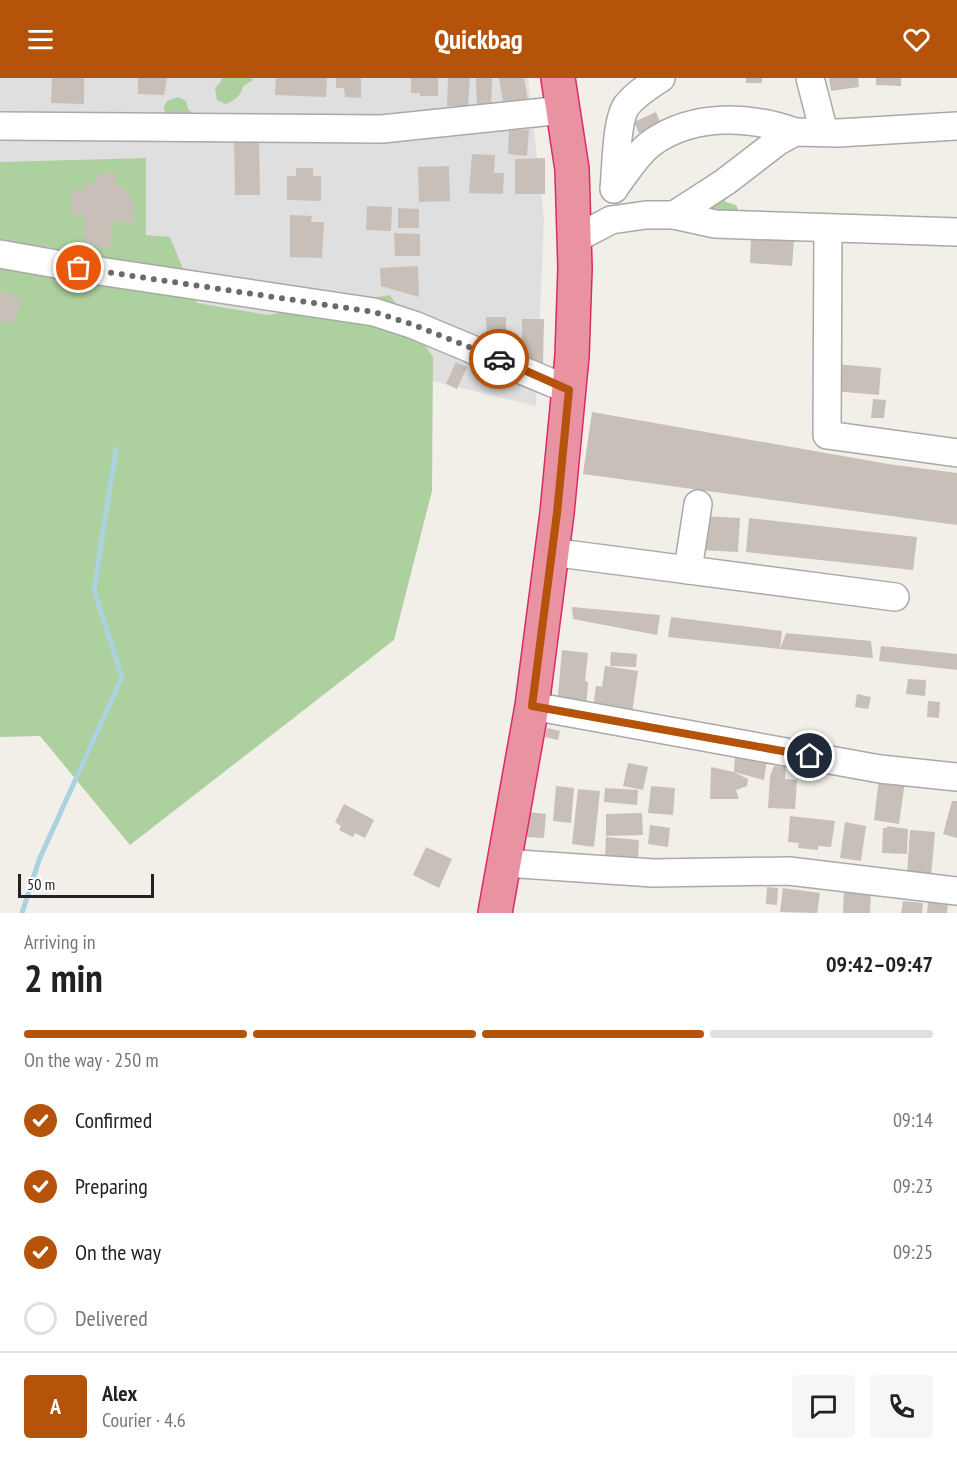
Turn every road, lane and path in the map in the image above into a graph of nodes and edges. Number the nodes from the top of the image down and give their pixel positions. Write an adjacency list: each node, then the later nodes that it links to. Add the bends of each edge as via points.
1 (558, 78): 4 (highway)
2 (661, 78): 9 (street, via 640,91 620,119)
3 (810, 78): 8 (street)
4 (563, 110): 5 (street, via 382,129); 14 (highway, via 572,169)
5 (0, 126)
6 (957, 126): 8 (street)
7 (795, 132): 8 (street); 9 (street, via 751,120 692,125 652,143); 10 (street)
8 (824, 132)
9 (615, 187): 11 (street)
10 (674, 215): 11 (street); 12 (street, via 715,224)
11 (611, 220): 14 (street)
12 (828, 228): 13 (street); 17 (street, via 827,435)
13 (957, 232)
14 (575, 239): 16 (highway)
15 (0, 254): 16 (street, via 374,312)
16 (569, 390): 19 (highway)
17 (957, 453)
18 (698, 504): 20 (street)
19 (551, 552): 20 (street); 22 (highway)
20 (688, 570): 21 (street)
21 (895, 597)
22 (532, 706): 23 (street, via 880,769); 24 (highway)
23 (957, 777)
24 (504, 863): 25 (street, via 653,873 789,871); 26 (highway)
25 (957, 891)
26 (495, 913)

